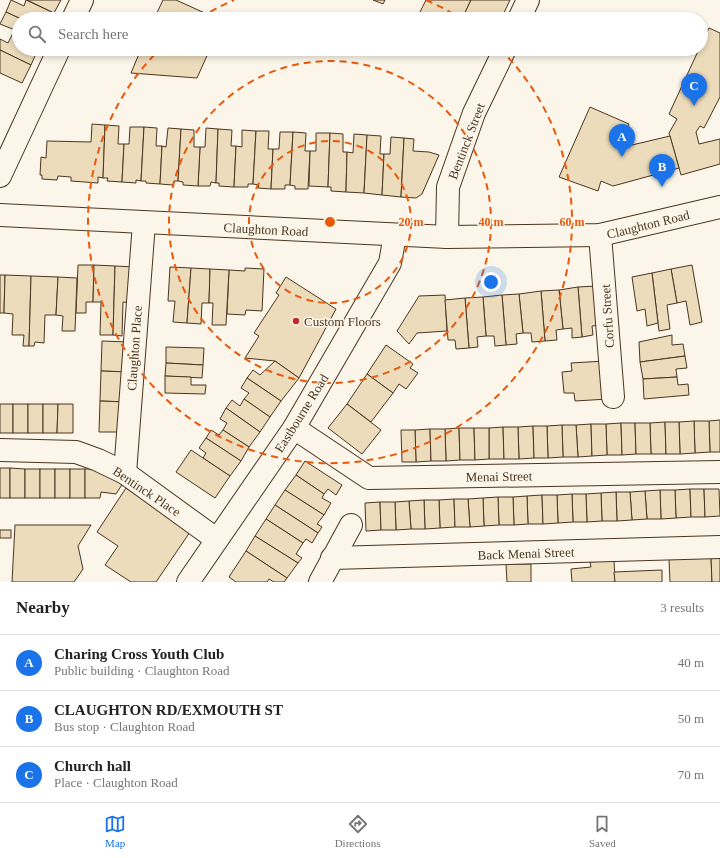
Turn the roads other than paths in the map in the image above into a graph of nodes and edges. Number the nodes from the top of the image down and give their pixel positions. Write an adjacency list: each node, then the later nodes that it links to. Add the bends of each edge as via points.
1 (82, 0): 3 (street)
2 (528, 0): 4 (street)
3 (76, 12)
4 (522, 12)
5 (56, 56): 7 (street)
6 (502, 56): 13 (street, Bentinck Street, via 474,113 448,187)
7 (0, 176)
8 (720, 207): 12 (street, Claughton Road)
9 (0, 215): 10 (street, Claughton Road)
10 (144, 223): 11 (street, Claughton Road); 18 (street, Claughton Place)
11 (395, 235): 13 (street, Claughton Road); 15 (street, Eastbourne Road, via 390,263)
12 (600, 235): 13 (street, Claughton Road); 14 (street, Corfu Street)
13 (447, 237)
14 (613, 397)
15 (294, 428): 17 (street, Menai Street, via 370,478); 20 (street, Eastbourne Road)
16 (0, 450): 18 (street, Bentinck Place, via 76,452)
17 (720, 472)
18 (125, 473): 20 (street, Bentinck Place)
19 (351, 525): 22 (street)
20 (216, 539): 23 (street, Eastbourne Road)
21 (720, 547): 22 (street, Back Menai Street)
22 (332, 558): 24 (street)
23 (188, 582)
24 (320, 582)

